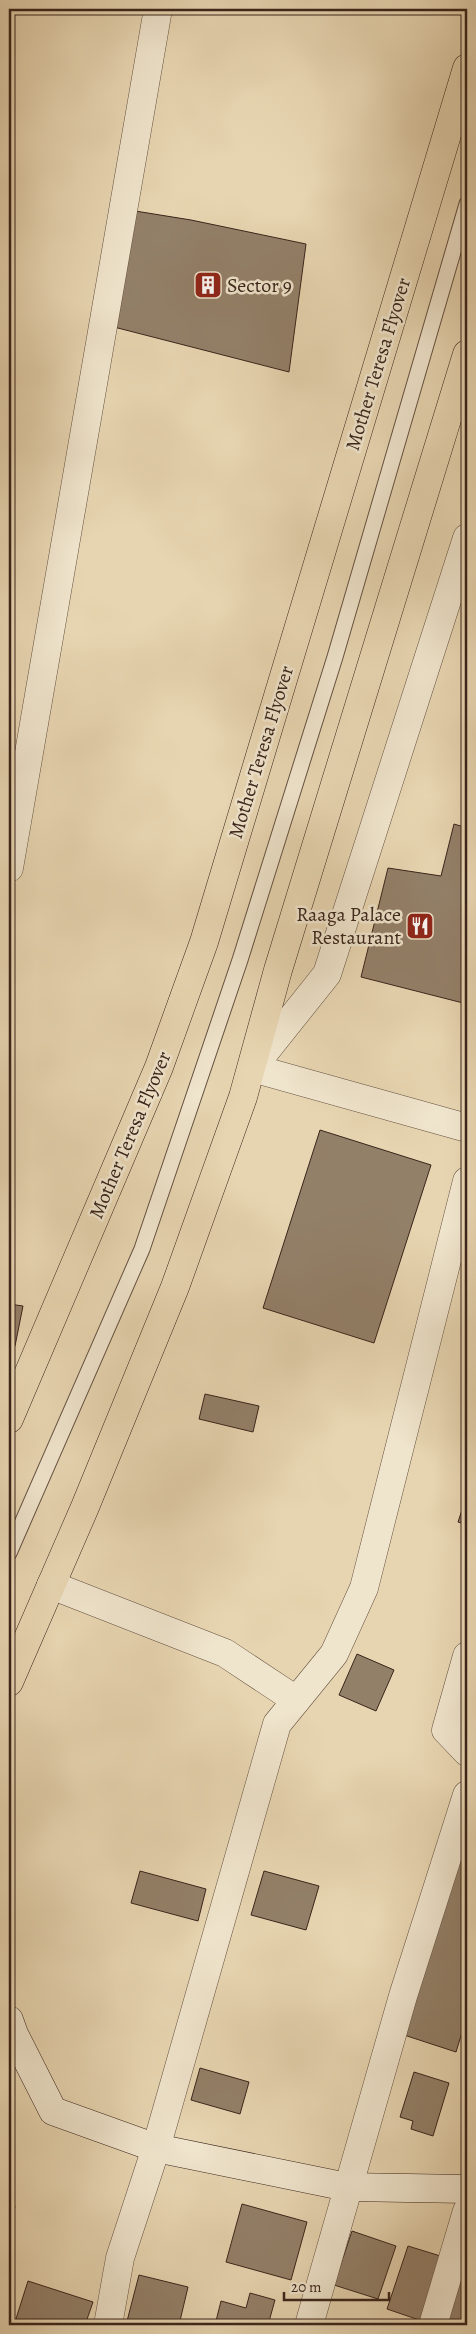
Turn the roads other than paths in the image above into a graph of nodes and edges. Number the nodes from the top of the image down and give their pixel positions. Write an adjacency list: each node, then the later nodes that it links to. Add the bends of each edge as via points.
1 (158, 9): 6 (street)
2 (467, 68): 10 (main road, Mother Teresa Flyover, via 204,942 160,1067)
3 (467, 204): 11 (lane, via 335,657 240,960 142,1249)
4 (467, 354): 7 (main road, via 278,970)
5 (467, 538): 7 (street, via 327,974)
6 (9, 868)
7 (252, 1068): 8 (street); 12 (main road, via 176,1287)
8 (467, 1128)
9 (467, 1181): 15 (street, via 364,1588 334,1654)
10 (9, 1419)
11 (9, 1553)
12 (51, 1585): 14 (main road); 15 (street, via 225,1653)
13 (467, 1656): 16 (street, via 446,1730)
14 (9, 1682)
15 (296, 1700): 19 (street, via 277,1724)
16 (467, 1752)
17 (467, 1795): 20 (street, via 402,1996)
18 (9, 2020): 19 (street, via 53,2111)
19 (156, 2148): 20 (street); 23 (street, via 120,2258)
20 (347, 2187): 21 (street); 24 (street)
21 (467, 2189)
22 (467, 2211): 25 (street)
23 (108, 2325)
24 (309, 2325)
25 (433, 2325)

